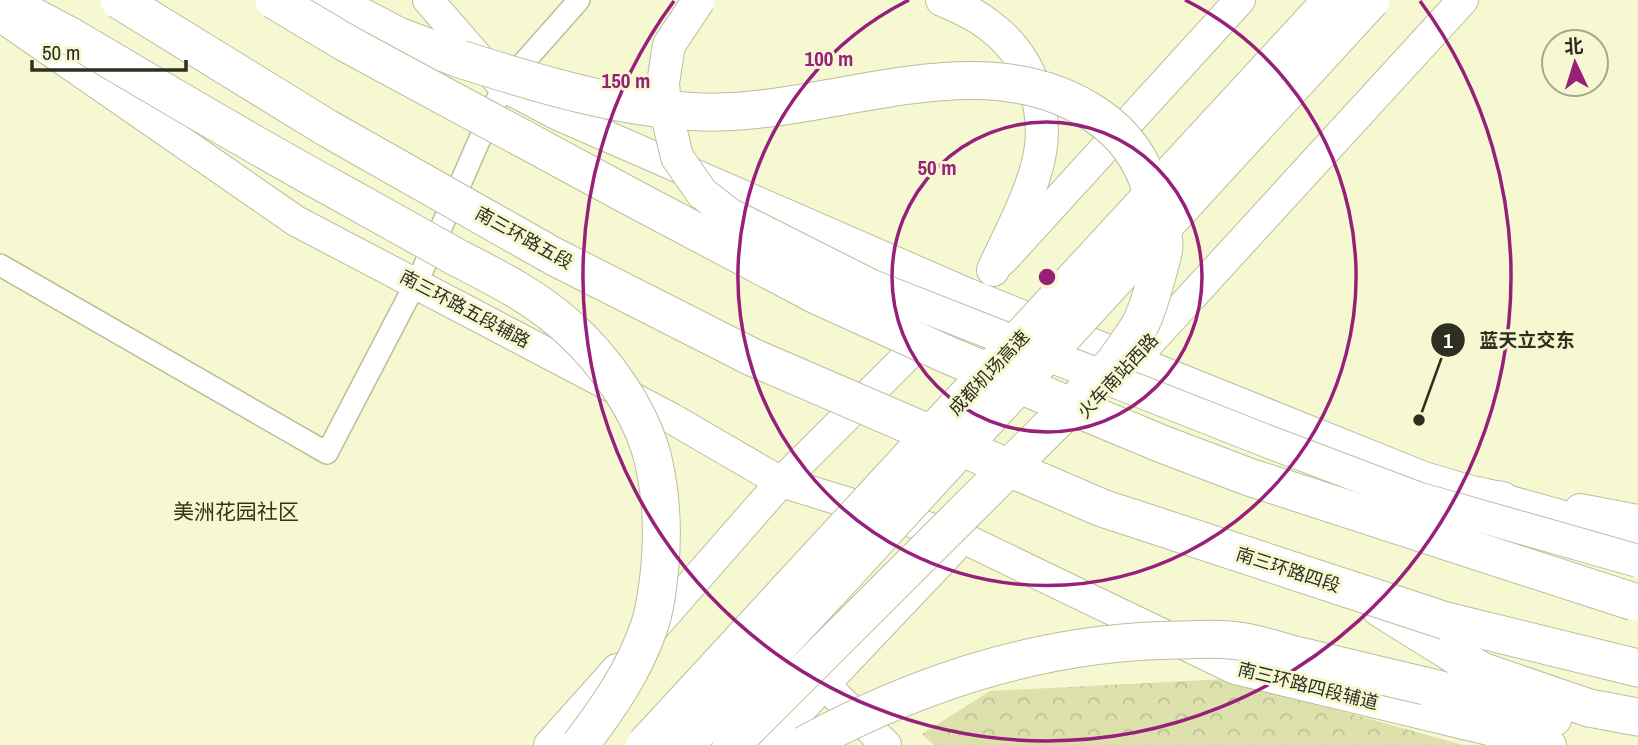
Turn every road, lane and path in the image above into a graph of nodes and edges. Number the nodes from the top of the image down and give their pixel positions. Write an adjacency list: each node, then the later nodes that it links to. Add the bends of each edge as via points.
1 (2, 0): 35 (highway, bridge, via 524,294 568,327 605,369 627,401 653,459 661,549 653,612 641,647 627,679)
2 (119, 0): 20 (highway, 南三环路五段, bridge, via 327,128 553,256 752,357)
3 (274, 0): 27 (highway, bridge, via 816,295 1002,378 1249,477)
4 (329, 0): 38 (highway, bridge, via 398,36 460,60 547,87 638,105 703,112 757,109 944,82 995,81 1041,88 1079,103 1106,121 1134,150 1159,214 1164,246 1141,323 1115,362)
5 (428, 0): 14 (main road)
6 (579, 0): 14 (street)
7 (699, 0): 26 (main road, bridge, via 669,45 663,83 665,106 677,157 702,194 729,214 872,286 1277,445 1417,498)
8 (942, 0): 16 (main road, via 969,12 1004,39 1037,89 1042,127 1036,169)
9 (1240, 0): 16 (main road)
10 (1332, 0): 36 (highway, 成都机场高速, bridge)
11 (1371, 0): 37 (highway, 成都机场高速, bridge)
12 (1463, 0): 19 (main road, 火车南站西路)
13 (0, 16): 17 (main road, 南三环路五段辅路, via 296,221)
14 (503, 86): 17 (street); 18 (main road, via 558,115)
15 (0, 265): 17 (street, via 327,453)
16 (993, 270): 18 (main road)
17 (415, 283): 21 (main road, 南三环路五段辅路, via 671,418)
18 (969, 294): 19 (main road); 21 (main road)
19 (1134, 359): 22 (main road, via 1424,477); 24 (main road, 火车南站西路)
20 (947, 441): 28 (highway, 南三环路四段, bridge, via 1102,508 1352,591)
21 (781, 482): 24 (main road, 南三环路五段辅路); 34 (main road)
22 (1478, 493): 23 (main road); 25 (main road)
23 (1638, 520)
24 (963, 538): 30 (main road, 火车南站西路); 41 (main road, 南三环路四段辅道, via 1234,669)
25 (1638, 538)
26 (1638, 561)
27 (1636, 603)
28 (1437, 629): 29 (highway, 南三环路四段); 31 (highway, via 1481,671 1589,708)
29 (1638, 668)
30 (823, 683): 33 (main road); 39 (main road, 火车南站西路)
31 (1638, 717)
32 (1638, 739): 40 (highway, bridge, via 1229,639 1116,643 982,668 840,725)
33 (878, 741)
34 (549, 745)
35 (580, 745)
36 (645, 745)
37 (685, 745)
38 (731, 745)
39 (767, 745)
40 (804, 745)
41 (1551, 745)

